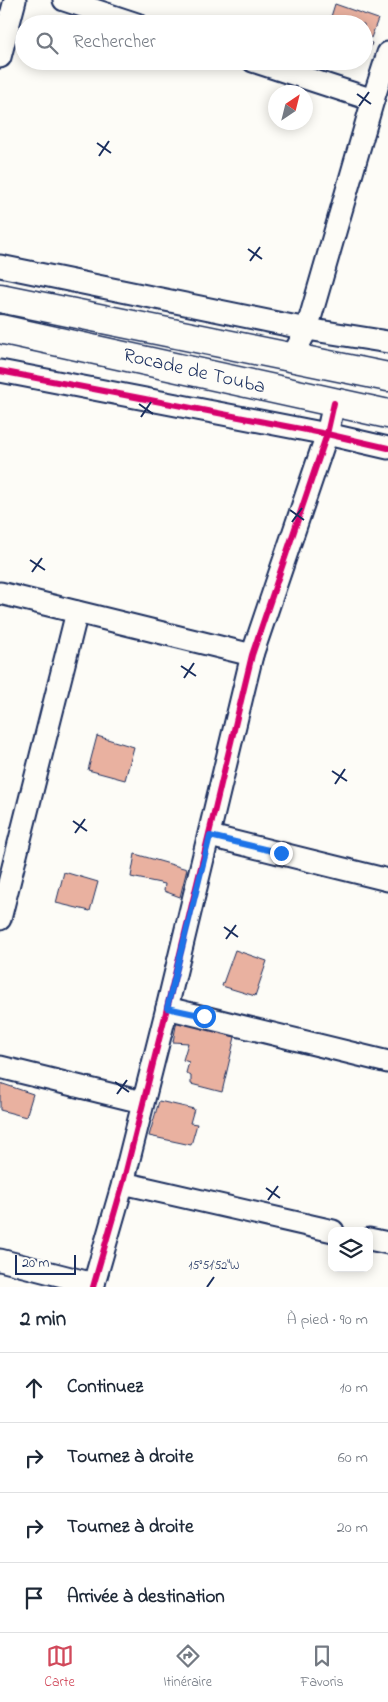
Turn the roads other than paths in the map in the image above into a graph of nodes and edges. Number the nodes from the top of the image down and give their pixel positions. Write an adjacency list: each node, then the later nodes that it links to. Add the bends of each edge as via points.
1 (15, 0): 5 (street)
2 (64, 0): 3 (street)
3 (110, 15)
4 (388, 53): 7 (street)
5 (0, 57)
6 (281, 70): 7 (street)
7 (373, 100): 11 (street)
8 (0, 266): 11 (street)
9 (0, 298): 13 (main road, Rocade de Touba)
10 (0, 329): 16 (main road, Rocade de Touba)
11 (307, 329): 12 (street); 13 (street)
12 (388, 342)
13 (292, 357): 15 (main road, Rocade de Touba)
14 (0, 371): 18 (street)
15 (388, 377)
16 (334, 403): 17 (main road, Rocade de Touba); 18 (street)
17 (388, 414)
18 (327, 434): 19 (street); 22 (street)
19 (388, 448)
20 (0, 593): 21 (street)
21 (77, 612): 22 (street); 25 (street)
22 (252, 655): 23 (street)
23 (210, 836): 24 (street); 26 (street)
24 (388, 880)
25 (0, 919)
26 (167, 1008): 27 (street); 29 (street)
27 (388, 1062)
28 (0, 1067): 29 (street)
29 (142, 1102): 30 (street)
30 (123, 1183): 31 (street); 35 (street)
31 (328, 1230)
32 (373, 1240): 33 (street)
33 (388, 1243)
34 (0, 1260): 35 (street)
35 (93, 1285)

